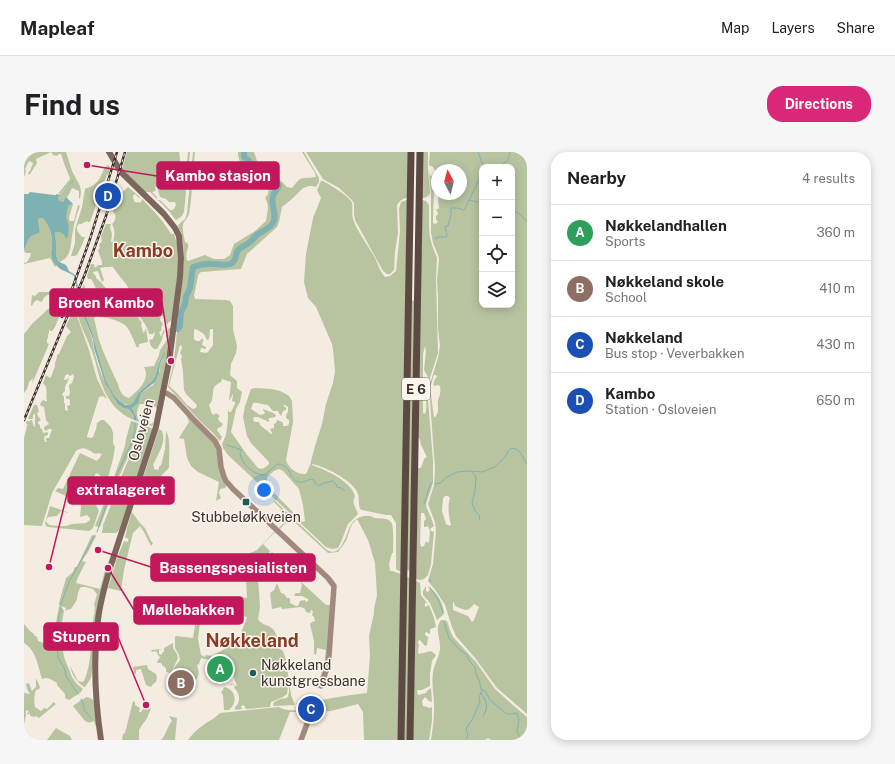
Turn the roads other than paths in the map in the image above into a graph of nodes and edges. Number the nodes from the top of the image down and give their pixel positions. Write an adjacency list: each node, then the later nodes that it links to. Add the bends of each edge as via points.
1 (109, 152): 4 (main road, Osloveien, via 121,172 164,214 179,236 180,277)
2 (411, 152): 9 (highway, E 6)
3 (420, 152): 10 (highway, E 6)
4 (163, 392): 5 (street, via 174,398 215,441 219,449 222,472 233,489 334,586 328,665); 7 (main road, Osloveien, via 156,427 110,568 98,618 95,682)
5 (321, 686)
6 (310, 716): 8 (street)
7 (102, 740)
8 (301, 740)
9 (401, 740)
10 (410, 740)

